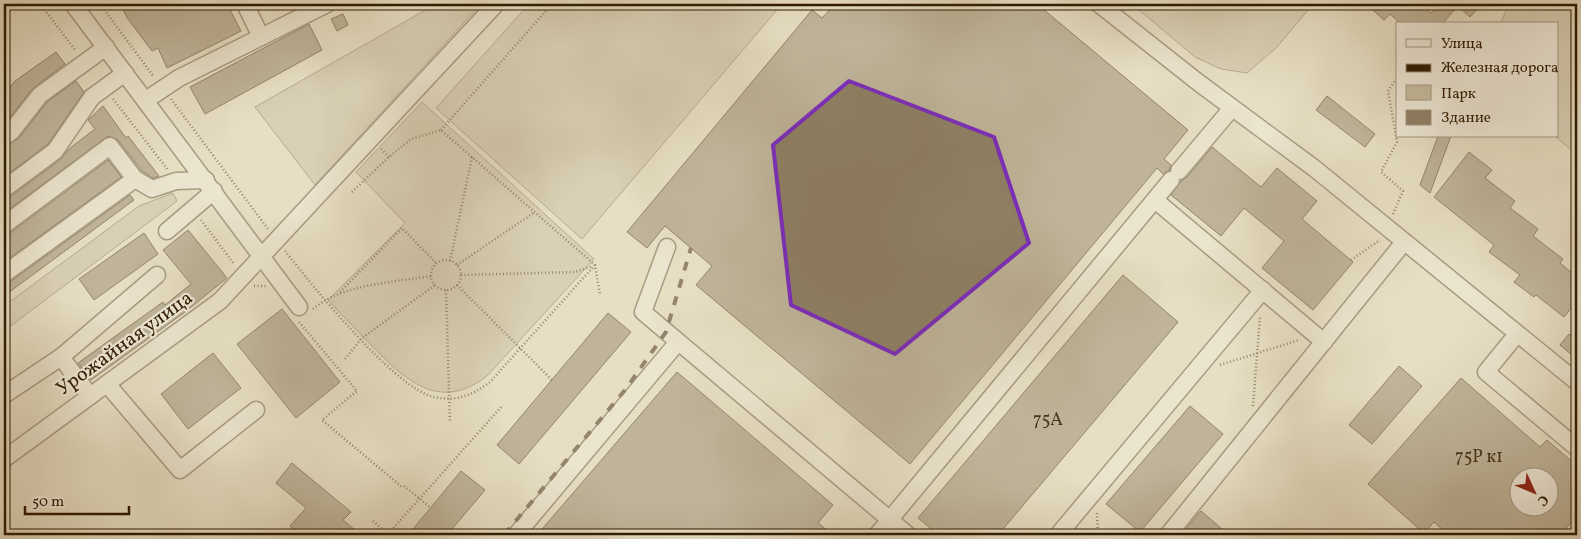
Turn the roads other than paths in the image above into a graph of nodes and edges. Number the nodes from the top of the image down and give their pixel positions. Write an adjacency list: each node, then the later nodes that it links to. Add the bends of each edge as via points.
1 (73, 4): 7 (street)
2 (245, 4): 6 (street)
3 (327, 4): 6 (street)
4 (496, 4): 20 (street, Урожайная улица, via 342,186)
5 (1099, 4): 10 (street)
6 (261, 37): 9 (street, via 179,78)
7 (106, 47): 8 (street); 11 (street, via 40,95)
8 (125, 73): 9 (street); 14 (street, via 92,97 55,151)
9 (146, 100): 13 (street)
10 (1232, 108): 15 (street); 18 (street, via 1314,168 1383,233)
11 (4, 137)
12 (135, 179): 13 (street, via 152,190 176,181); 16 (street, via 110,146); 21 (street)
13 (210, 185): 17 (street, via 194,211); 20 (street)
14 (4, 189)
15 (1155, 200): 23 (street); 36 (street)
16 (4, 225)
17 (167, 231)
18 (1404, 242): 25 (street); 27 (street)
19 (667, 247): 26 (street, via 643,312)
20 (262, 254): 24 (street); 30 (street, Урожайная улица, via 220,301)
21 (4, 274)
22 (157, 275): 28 (street)
23 (1263, 290): 27 (street); 40 (street)
24 (302, 311)
25 (1517, 334): 29 (street); 34 (street, via 1486,372)
26 (678, 342): 36 (street); 37 (street)
27 (1324, 342): 41 (street)
28 (61, 357): 31 (street); 32 (street)
29 (1577, 382)
30 (107, 384): 32 (street, Урожайная улица); 33 (street, via 180,470)
31 (4, 395)
32 (90, 396): 35 (street, Урожайная улица)
33 (256, 410)
34 (1577, 448)
35 (4, 459)
36 (890, 520): 38 (street); 39 (street)
37 (516, 535)
38 (877, 535)
39 (908, 535)
40 (1058, 535)
41 (1168, 535)

